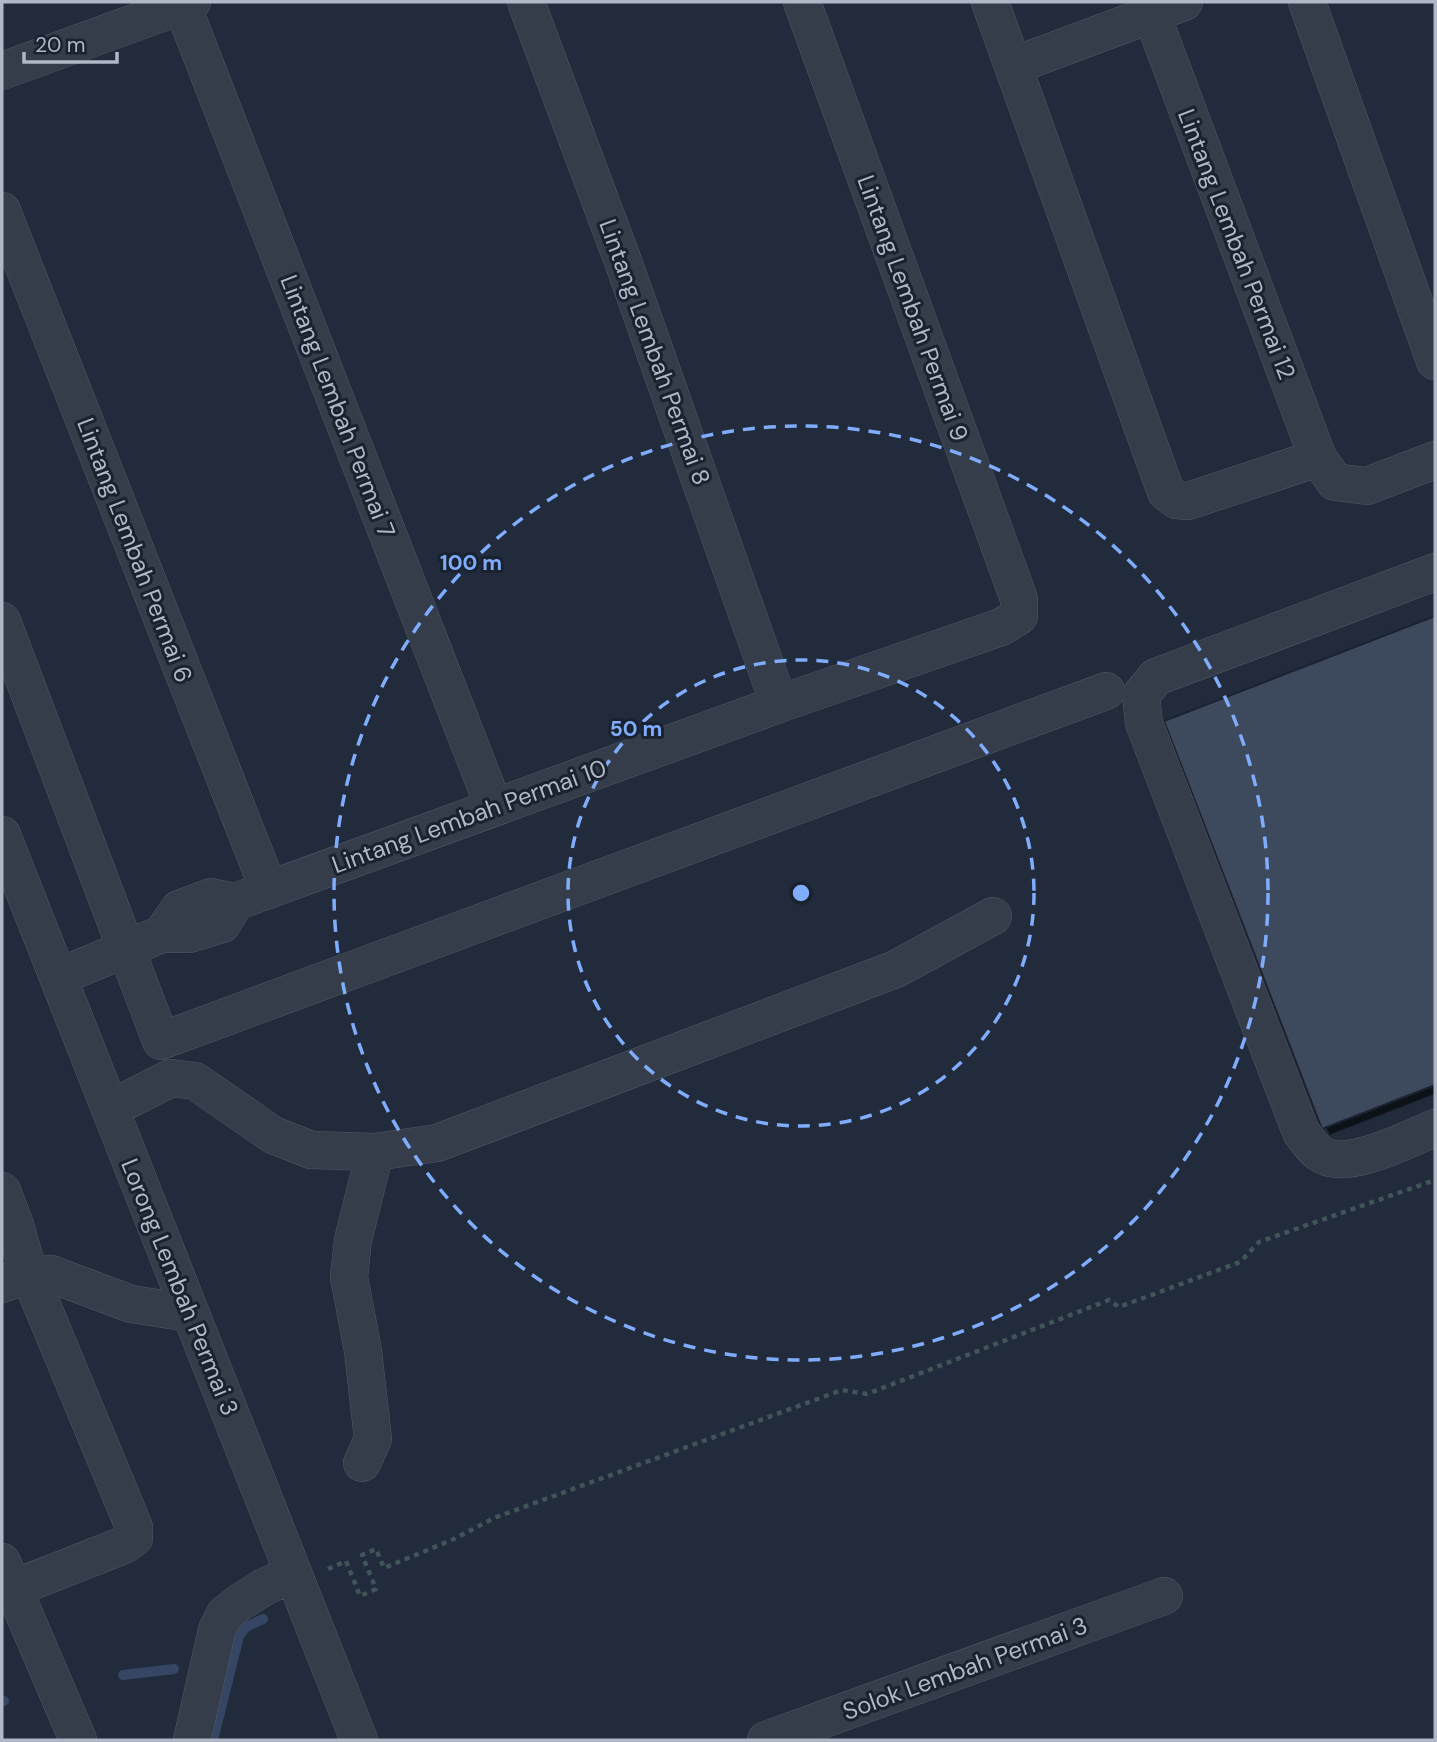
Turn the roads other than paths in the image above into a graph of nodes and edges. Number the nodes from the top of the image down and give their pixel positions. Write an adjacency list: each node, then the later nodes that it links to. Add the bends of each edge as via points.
1 (526, 2): 17 (street, Lintang Lembah Permai 8)
2 (802, 2): 14 (street, Lintang Lembah Permai 9, via 1019,599)
3 (990, 2): 7 (street)
4 (1307, 2): 10 (street)
5 (187, 4): 8 (street); 18 (street, Lintang Lembah Permai 7)
6 (1161, 6): 7 (street); 12 (street, Lintang Lembah Permai 12)
7 (1013, 66): 12 (street, via 1166,492 1176,500 1188,501)
8 (2, 71)
9 (2, 211): 20 (street, Lintang Lembah Permai 6)
10 (1435, 360)
11 (1435, 460): 12 (street, via 1367,486)
12 (1326, 470)
13 (1435, 572): 25 (street, via 1156,677 1141,695 1144,723 1301,1132 1319,1153 1335,1160 1361,1157)
14 (1019, 616): 17 (street, Lintang Lembah Permai 10, via 1001,627)
15 (2, 621): 22 (street)
16 (1106, 691): 22 (street, via 162,1041)
17 (779, 704): 18 (street, Lintang Lembah Permai 10)
18 (494, 807): 20 (street, Lintang Lembah Permai 10)
19 (2, 835): 23 (street, Lorong Lembah Permai 3)
20 (269, 890): 22 (street, Lintang Lembah Permai 10, via 235,902 222,923 189,934 162,934)
21 (993, 916): 26 (street, via 896,969 437,1143)
22 (127, 949): 23 (street, Lintang Lembah Permai 10)
23 (58, 977): 24 (street, Lorong Lembah Permai 3)
24 (110, 1109): 26 (street, via 171,1078 195,1081 273,1135 311,1150); 29 (street, Lorong Lembah Permai 3)
25 (1435, 1128)
26 (375, 1152): 30 (street, via 353,1240 349,1277 373,1438)
27 (2, 1191): 28 (street, via 15,1225)
28 (15, 1279): 29 (street, via 51,1274 131,1304); 32 (street, via 134,1527 134,1538)
29 (190, 1313): 31 (street, Lorong Lembah Permai 3)
30 (362, 1464)
31 (295, 1578): 35 (street, via 264,1587 225,1614 217,1630); 36 (street, Lorong Lembah Permai 3)
32 (5, 1581): 34 (street)
33 (1164, 1596): 37 (street, Solok Lembah Permai 3)
34 (78, 1740)
35 (192, 1740)
36 (359, 1740)
37 (766, 1740)

